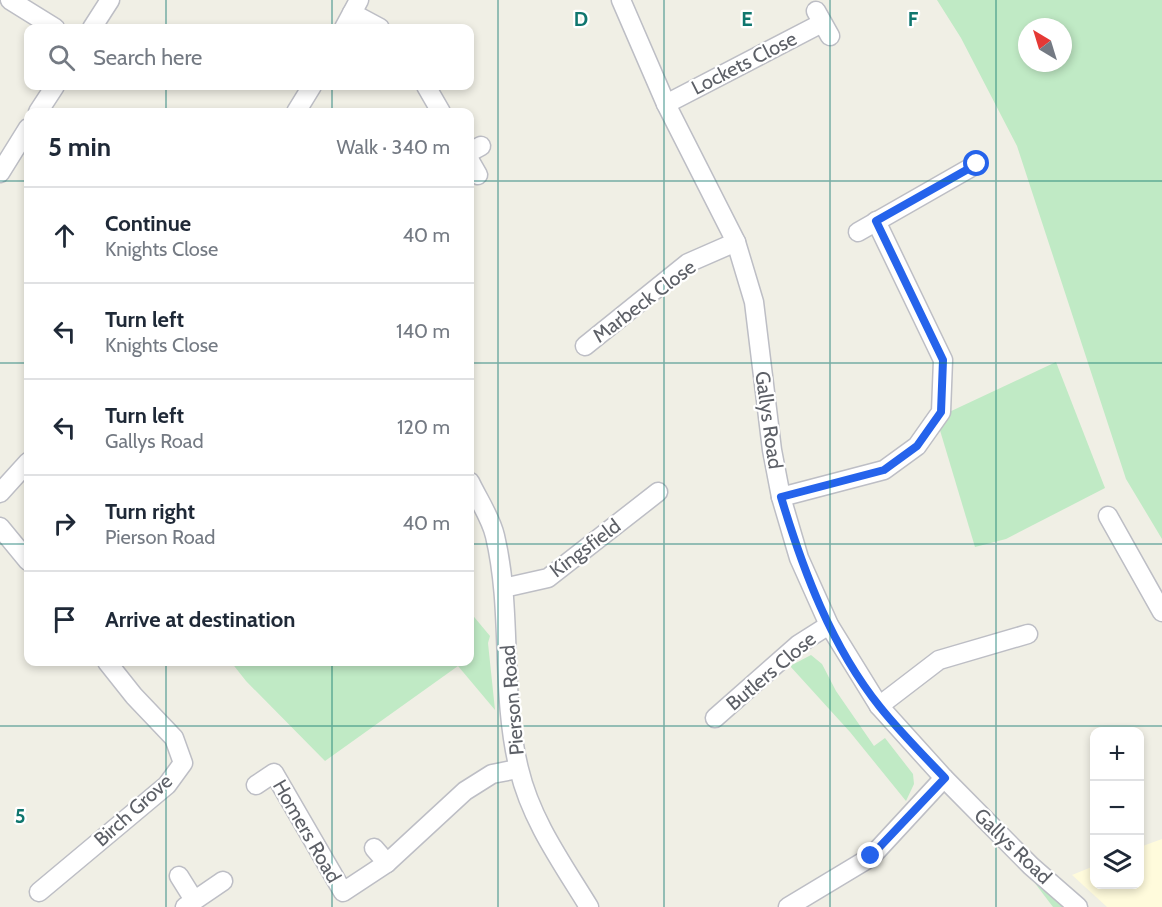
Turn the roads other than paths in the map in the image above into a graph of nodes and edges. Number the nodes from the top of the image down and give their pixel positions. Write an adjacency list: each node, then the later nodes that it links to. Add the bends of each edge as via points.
1 (10, 0): 6 (street)
2 (110, 0): 7 (street)
3 (621, 0): 12 (street, Gallys Road)
4 (352, 14): 8 (street)
5 (823, 23): 12 (street, Lockets Close)
6 (49, 24)
7 (95, 24)
8 (372, 24)
9 (53, 90): 13 (street)
10 (310, 90): 14 (street)
11 (428, 90): 15 (street)
12 (666, 104): 21 (street, Gallys Road)
13 (41, 108)
14 (298, 108)
15 (439, 108)
16 (24, 134): 18 (street)
17 (977, 164): 19 (street, via 956,184)
18 (0, 173)
19 (876, 221): 20 (street); 27 (street, via 943,360 941,412 917,446 884,470)
20 (858, 232)
21 (736, 242): 22 (street, Marbeck Close, via 688,263); 27 (street, Gallys Road, via 754,302)
22 (585, 346)
23 (24, 466): 26 (street)
24 (474, 490): 31 (street, Pierson Road, via 495,534)
25 (659, 492): 31 (street, Kingsfield, via 548,578)
26 (0, 493)
27 (781, 497): 33 (street, Gallys Road, via 799,558)
28 (1108, 516): 32 (street)
29 (0, 527): 30 (street)
30 (24, 556)
31 (504, 588): 38 (street, Pierson Road, via 507,678)
32 (1162, 612)
33 (829, 625): 36 (street, Gallys Road); 37 (street, Butlers Close, via 799,644)
34 (1028, 634): 36 (street, via 939,660)
35 (110, 666): 45 (street, Birch Grove, via 174,738 183,763 167,785)
36 (879, 706): 39 (street, Gallys Road)
37 (715, 718)
38 (519, 768): 42 (street, Homers Road, via 492,774 465,791); 47 (street, Pierson Road, via 536,820)
39 (945, 778): 48 (street, via 871,856); 49 (street, Gallys Road, via 1031,866)
40 (256, 784): 42 (street, Homers Road, via 274,773 343,892)
41 (374, 848): 42 (street)
42 (387, 863)
43 (179, 876): 46 (street)
44 (223, 881): 46 (street)
45 (39, 892)
46 (189, 904)
47 (589, 907)
48 (788, 907)
49 (1078, 907)

